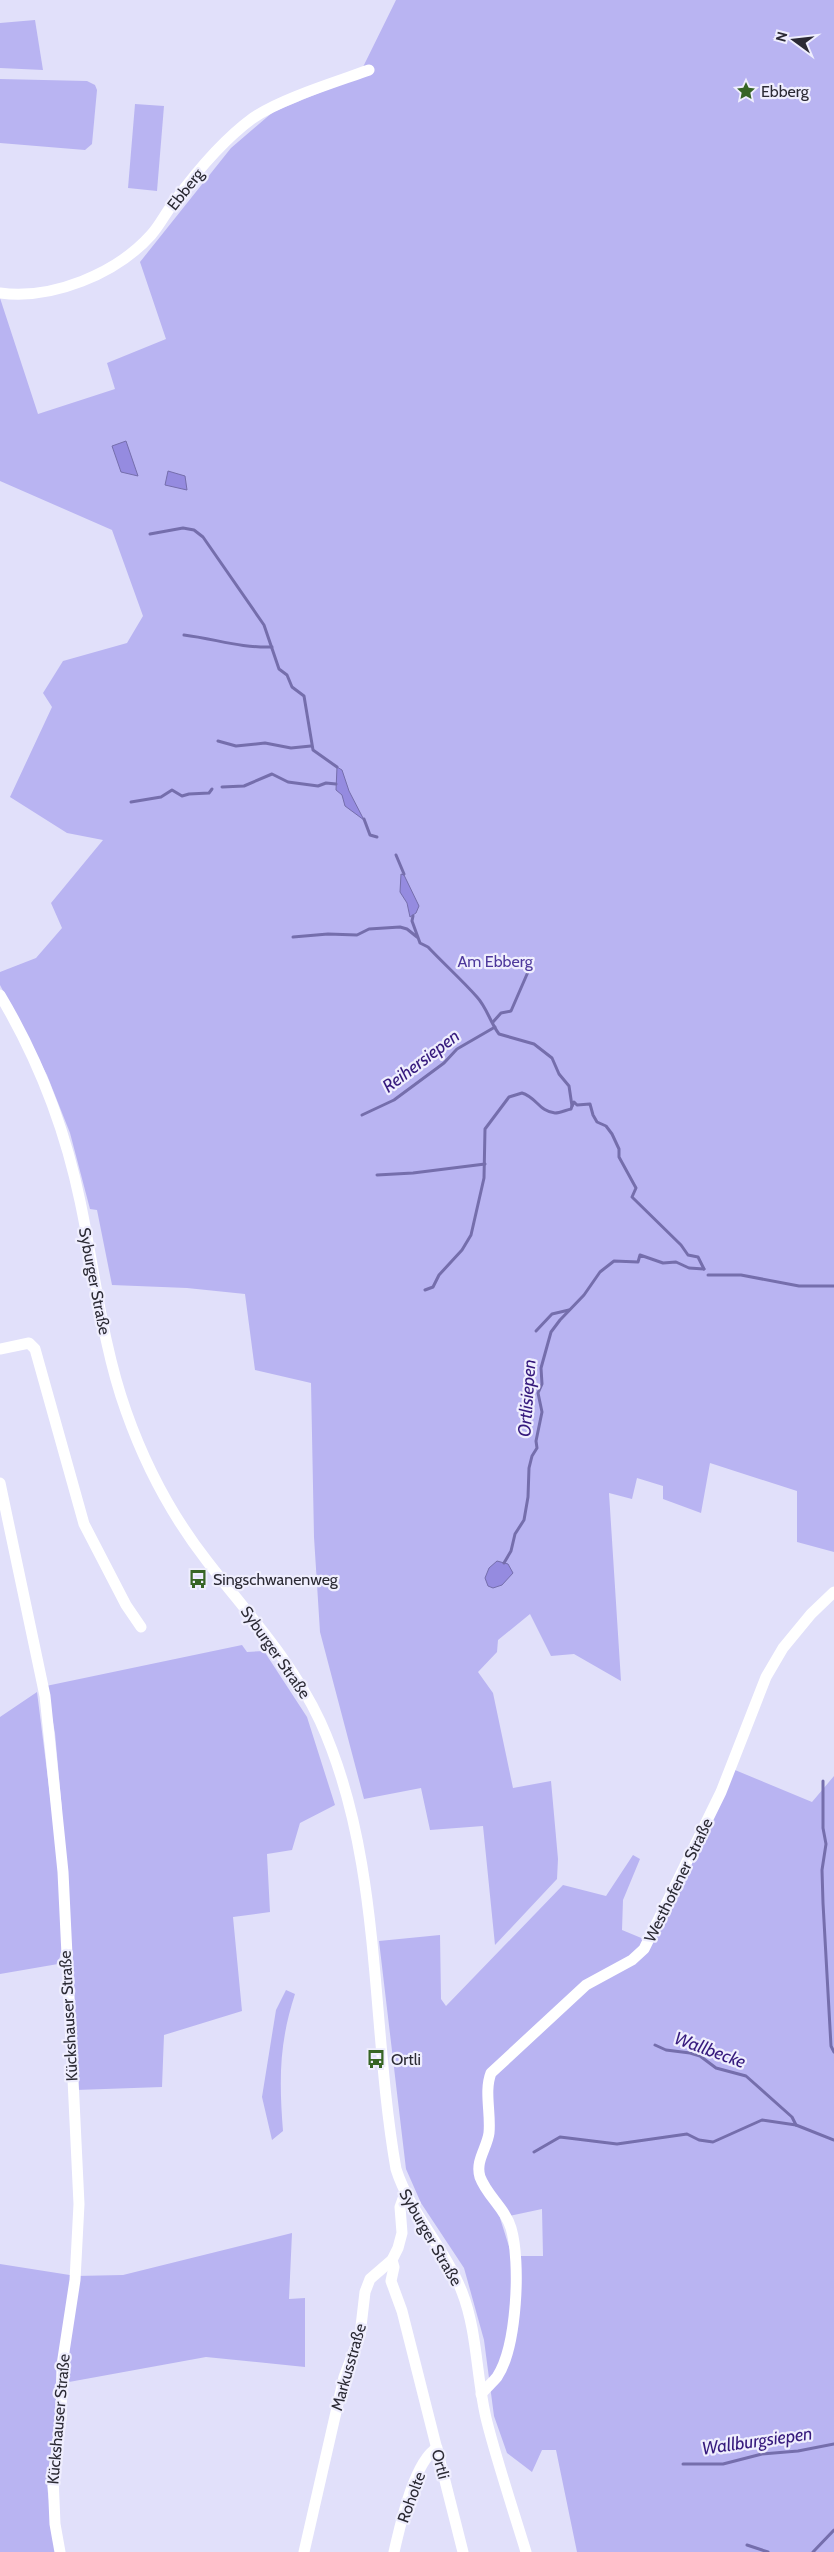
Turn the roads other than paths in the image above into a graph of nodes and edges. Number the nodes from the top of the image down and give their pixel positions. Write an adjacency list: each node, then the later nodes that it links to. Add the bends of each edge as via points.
1 (369, 70): 2 (street, Ebberg, via 276,106 254,118 205,164 173,202 151,236 111,267 40,293)
2 (0, 293)
3 (0, 996): 8 (street, Syburger Straße, via 42,1080 68,1152 109,1354 124,1408 144,1458 188,1535 272,1641 300,1683 340,1769 361,1856 393,2152)
4 (0, 1349): 7 (street, via 29,1344 35,1349 84,1524)
5 (0, 1482): 12 (street, Kückshauser Straße, via 45,1696 63,1872 79,2204 75,2280 62,2365 61,2419 53,2477)
6 (834, 1592): 10 (street, Westhofener Straße, via 783,1648 766,1677 721,1792 644,1949 632,1960 586,1985 491,2073 488,2081 488,2136 479,2163 480,2176 503,2209 511,2228 518,2284 506,2349 497,2376)
7 (141, 1627)
8 (404, 2193): 9 (street, via 400,2207 402,2232); 10 (street, Syburger Straße, via 448,2262 462,2293 470,2319)
9 (393, 2258): 11 (street, Ortli, via 391,2281 402,2311); 13 (street, Markusstraße, via 370,2278 365,2292 360,2335 344,2377)
10 (482, 2394): 16 (street, via 487,2422)
11 (437, 2448): 14 (street, Roholte, via 426,2458 418,2474); 15 (street, Ortli)
12 (60, 2552)
13 (304, 2552)
14 (394, 2552)
15 (463, 2552)
16 (526, 2552)

